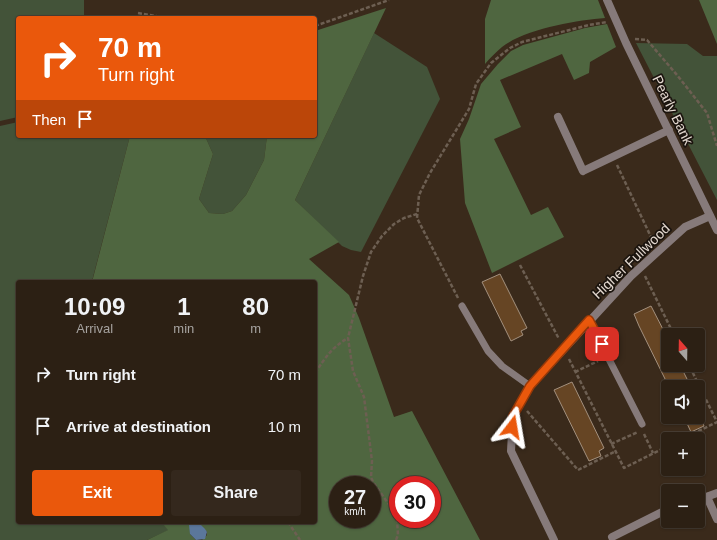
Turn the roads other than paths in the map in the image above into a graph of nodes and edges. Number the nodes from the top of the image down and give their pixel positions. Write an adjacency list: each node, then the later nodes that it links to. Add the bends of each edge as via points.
1 (608, 0): 3 (street, Pearly Bank)
2 (558, 117): 3 (street, via 583,170)
3 (669, 130): 4 (street, Pearly Bank)
4 (710, 216): 5 (street, Pearly Bank); 7 (street, Higher Fullwood, via 685,227 640,267)
5 (717, 230)
6 (462, 306): 8 (lane, via 488,351 502,366)
7 (589, 320): 8 (street, Higher Fullwood); 9 (lane)
8 (530, 386): 15 (street, Higher Fullwood, via 513,416 511,451)
9 (642, 424)
10 (717, 493): 11 (street)
11 (707, 498): 13 (street)
12 (661, 512): 14 (street)
13 (717, 519)
14 (612, 537)
15 (554, 540)

